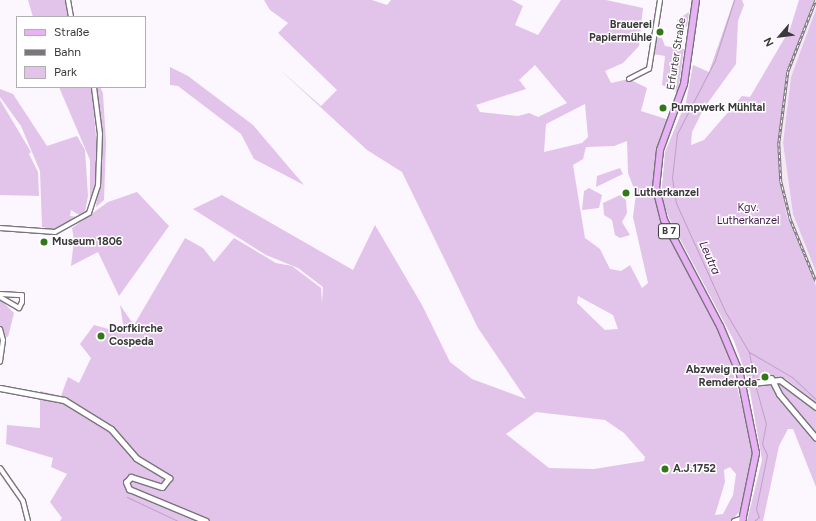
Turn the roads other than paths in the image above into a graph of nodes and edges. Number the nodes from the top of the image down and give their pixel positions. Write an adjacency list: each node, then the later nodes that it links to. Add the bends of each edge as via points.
1 (68, 0): 4 (street)
2 (660, 0): 5 (street, via 649,69)
3 (695, 3): 12 (main road, Erfurter Straße / B 7, via 684,84 656,175 659,208 728,342)
4 (71, 16)
5 (629, 79)
6 (94, 88): 7 (street, via 100,134 98,186 89,213 55,232)
7 (0, 228)
8 (0, 296): 8 (street, via 20,308 22,295)
9 (0, 330): 10 (street, via 3,345)
10 (0, 362)
11 (772, 378): 12 (street); 14 (street, via 790,385); 15 (street, via 781,397)
12 (742, 384): 17 (main road, B 7, via 756,453)
13 (0, 388): 19 (street, via 67,401 111,429 136,458 169,478 162,487 131,477 126,482 129,489)
14 (816, 407)
15 (816, 438)
16 (0, 468): 18 (street, via 23,501)
17 (742, 519): 20 (street)
18 (28, 521)
19 (206, 521)
20 (734, 521)

